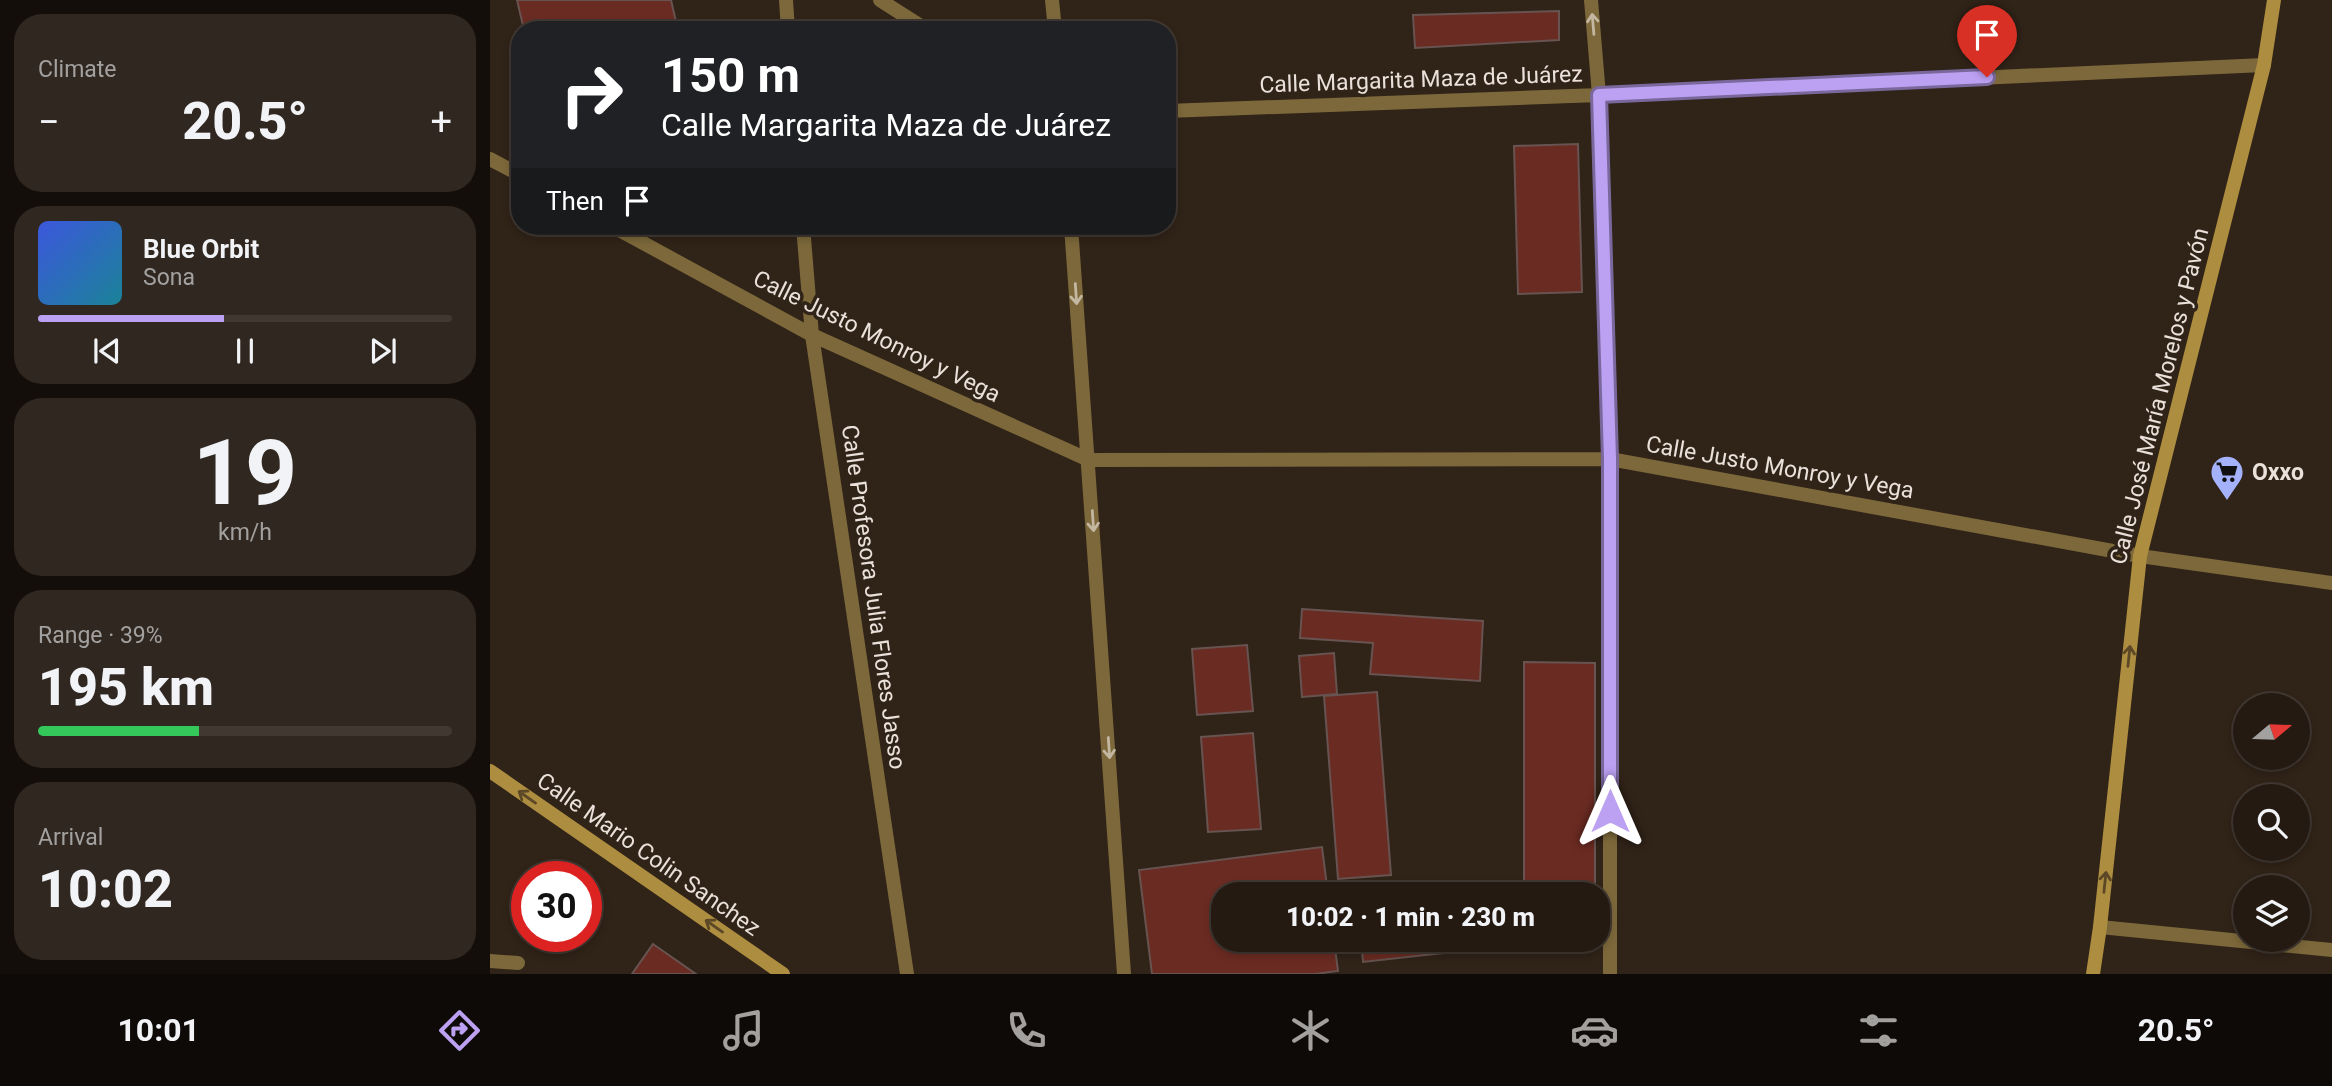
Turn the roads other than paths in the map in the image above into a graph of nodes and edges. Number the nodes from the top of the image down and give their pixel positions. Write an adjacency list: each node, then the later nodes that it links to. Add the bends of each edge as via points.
1 (786, 0): 6 (street)
2 (880, 0): 7 (street)
3 (1052, 0): 8 (street)
4 (1591, 0): 10 (street, one-way to 4)
5 (2274, 0): 9 (street, Calle José María Morelos y Pavón)
6 (788, 21)
7 (913, 21)
8 (1054, 21)
9 (2263, 65): 10 (street, Calle Margarita Maza de Juárez); 20 (street, Calle José María Morelos y Pavón)
10 (1599, 95): 11 (street, Calle Margarita Maza de Juárez); 18 (street)
11 (1176, 111)
12 (490, 159): 13 (street)
13 (511, 170)
14 (629, 235): 17 (street, Calle Justo Monroy y Vega)
15 (804, 235): 17 (street, Calle Profesora Julia Flores Jasso)
16 (1072, 235): 19 (street, one-way to 19)
17 (812, 335): 19 (street, Calle Justo Monroy y Vega); 29 (street, Calle Profesora Julia Flores Jasso)
18 (1610, 459): 19 (street, Calle Justo Monroy y Vega); 20 (street, Calle Justo Monroy y Vega); 31 (street)
19 (1089, 460): 30 (street, one-way to 30)
20 (2140, 556): 21 (street, Calle Justo Monroy y Vega); 23 (street, Calle José María Morelos y Pavón, one-way to 20)
21 (2332, 583)
22 (490, 771): 27 (street, Calle Mario Colin Sanchez, one-way to 22)
23 (2100, 927): 24 (street); 32 (street, Calle José María Morelos y Pavón)
24 (2332, 950)
25 (490, 961): 26 (street)
26 (518, 963)
27 (768, 969): 28 (street, Calle Mario Colin Sanchez)
28 (783, 974)
29 (907, 974)
30 (1124, 974)
31 (1610, 974)
32 (2093, 974)

